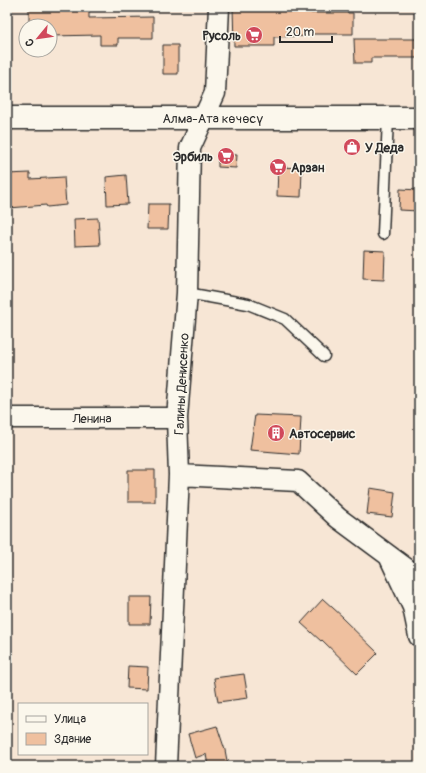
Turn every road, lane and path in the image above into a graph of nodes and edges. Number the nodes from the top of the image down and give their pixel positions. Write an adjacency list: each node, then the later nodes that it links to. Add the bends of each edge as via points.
1 (219, 7): 3 (street, Галины Денисенко, via 215,93)
2 (7, 118): 3 (highway, Алма-Ата көчөсү)
3 (204, 118): 4 (highway, Алма-Ата көчөсү); 7 (street, Галины Денисенко, via 190,148)
4 (388, 118): 5 (highway, Алма-Ата көчөсү); 6 (lane)
5 (419, 118)
6 (383, 234)
7 (187, 292): 8 (lane, via 248,304 285,320); 10 (street, Галины Денисенко)
8 (324, 356)
9 (7, 418): 10 (street, Ленина)
10 (177, 418): 11 (street, Галины Денисенко)
11 (179, 475): 12 (street, via 298,481 338,518); 15 (street, Галины Денисенко)
12 (389, 555): 13 (street); 14 (street, via 413,607)
13 (419, 578)
14 (419, 636)
15 (166, 766)

